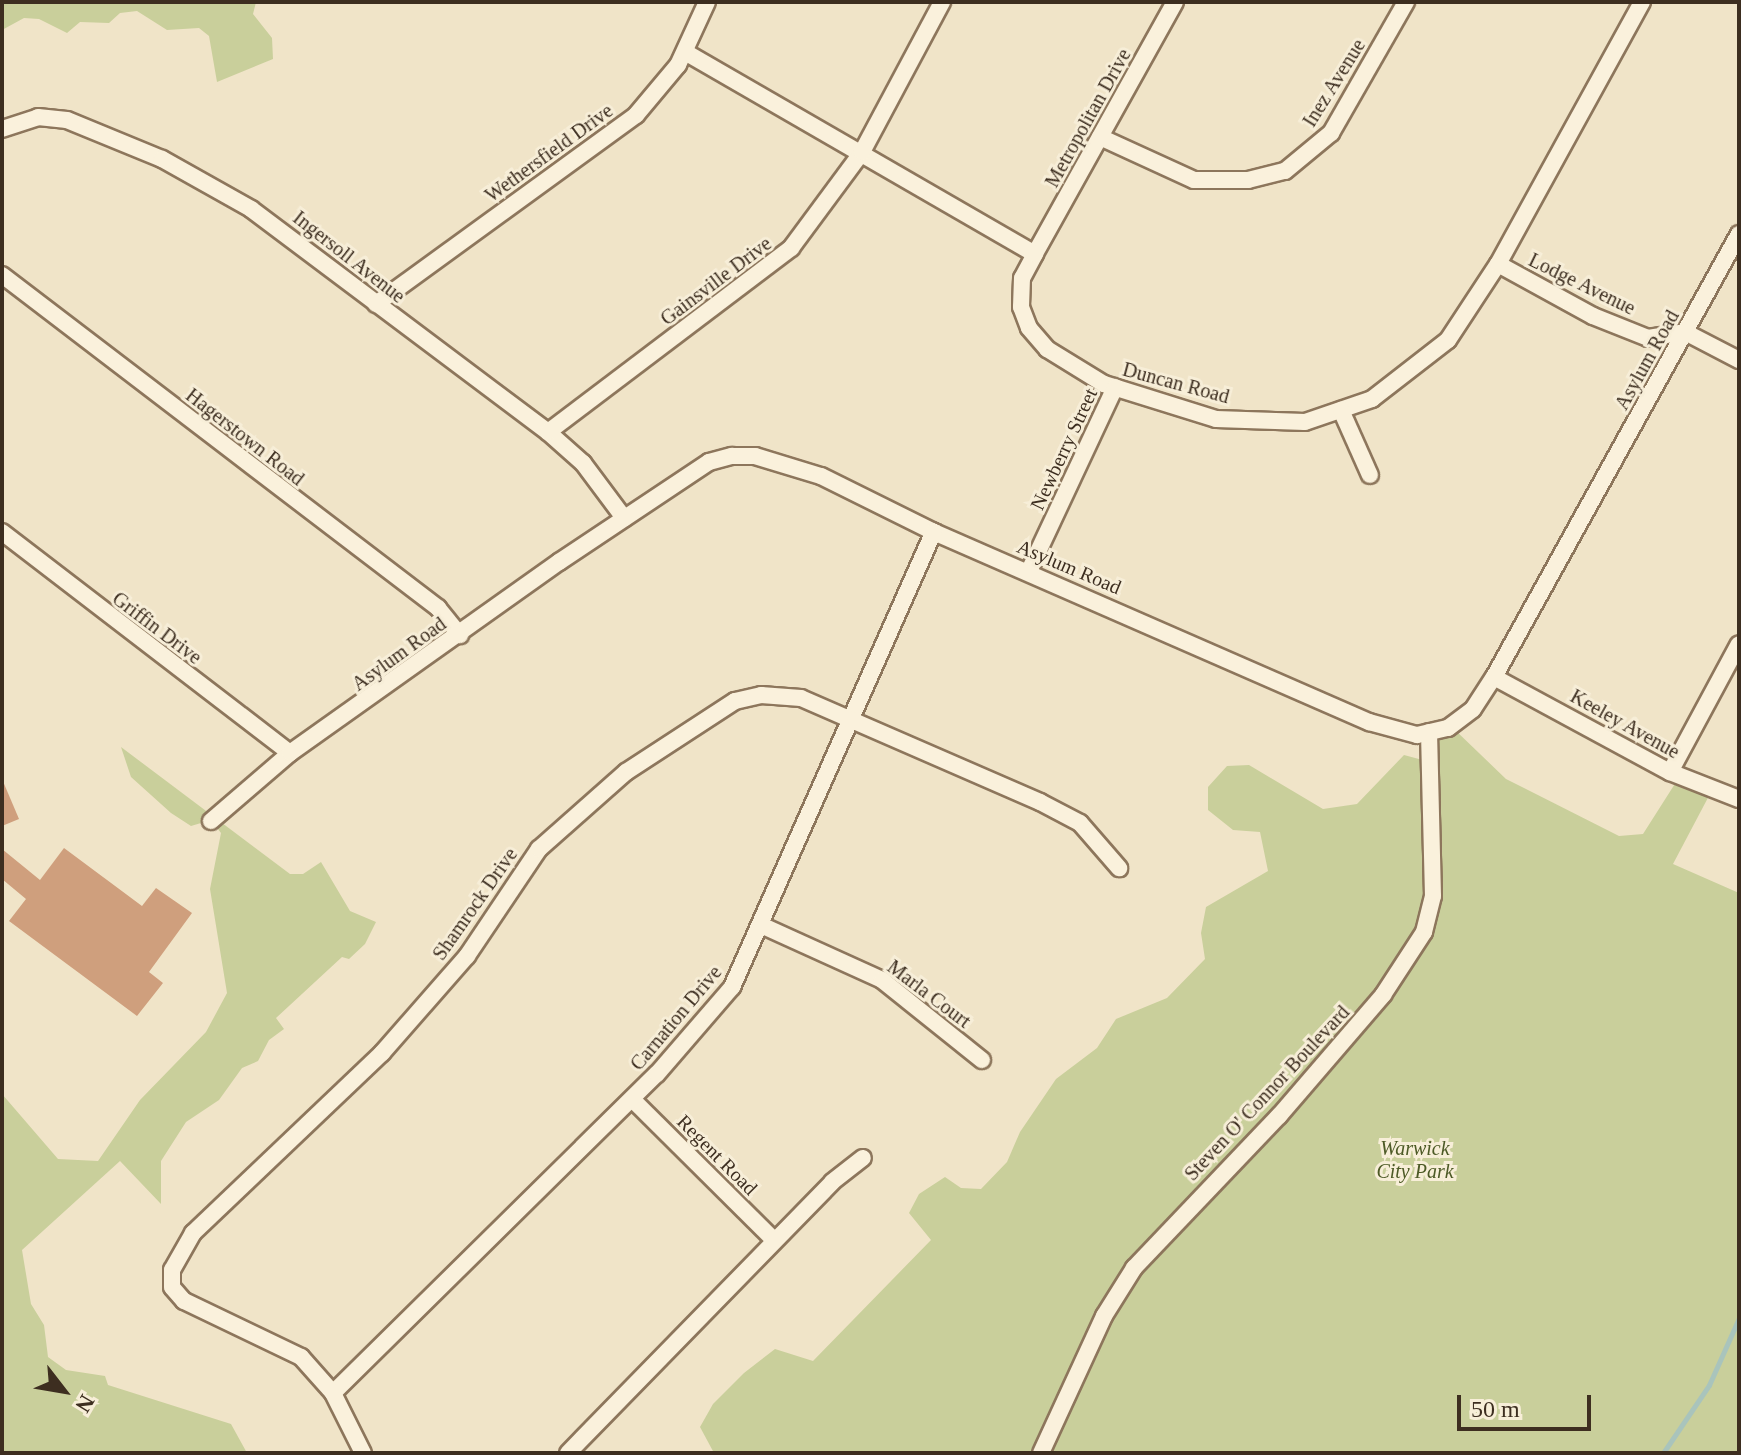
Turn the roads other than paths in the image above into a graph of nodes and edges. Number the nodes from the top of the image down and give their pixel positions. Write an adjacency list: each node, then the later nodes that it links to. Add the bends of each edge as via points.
1 (707, 2): 6 (street, Wethersfield Drive)
2 (942, 2): 9 (street, Gainsville Drive)
3 (1175, 2): 8 (street, Metropolitan Drive)
4 (1406, 2): 8 (street, Inez Avenue, via 1331,133 1285,171 1248,180 1194,180)
5 (1642, 2): 12 (street, Duncan Road)
6 (685, 52): 9 (street); 14 (street, Wethersfield Drive, via 636,115)
7 (2, 129): 14 (street, Ingersoll Avenue, via 48,116 162,159 278,227)
8 (1100, 137): 11 (street, Metropolitan Drive)
9 (862, 152): 11 (street); 19 (street, Gainsville Drive, via 821,214 780,259)
10 (1739, 234): 15 (street, Asylum Road)
11 (1035, 254): 17 (street, Duncan Road, via 1022,278 1021,307 1029,328 1047,349)
12 (1498, 264): 15 (street, Lodge Avenue, via 1593,316 1648,338); 18 (street, Duncan Road, via 1448,340 1372,399)
13 (2, 275): 25 (street, Hagerstown Road, via 438,608)
14 (376, 304): 19 (street, Ingersoll Avenue)
15 (1685, 332): 16 (street); 27 (street, Asylum Road)
16 (1739, 360)
17 (1115, 387): 18 (street, Duncan Road, via 1216,419 1305,422); 24 (street, Newberry Street)
18 (1341, 410): 20 (street)
19 (548, 432): 21 (street, Ingersoll Avenue, via 583,463)
20 (1370, 475)
21 (624, 518): 23 (street, Asylum Road, via 709,462 755,456 821,476); 25 (street, Asylum Road)
22 (2, 532): 30 (street, Griffin Drive)
23 (934, 532): 24 (street, Asylum Road); 28 (street, Carnation Drive)
24 (1029, 571): 29 (street, Asylum Road, via 1369,722 1417,735)
25 (460, 635): 30 (street, Asylum Road)
26 (1739, 644): 31 (street)
27 (1494, 677): 29 (street, Asylum Road, via 1473,709 1448,728); 31 (street, Keeley Avenue)
28 (852, 716): 34 (street, Shamrock Drive, via 1080,823); 35 (street, Carnation Drive); 40 (street, Shamrock Drive, via 801,698 761,695 735,701 626,772 539,849 467,956 382,1053 193,1233 172,1270 172,1287 184,1301 301,1357)
29 (1429, 732): 43 (street, Steven O' Connor Boulevard, via 1433,896 1424,932 1383,995 1279,1116 1134,1268 1098,1328)
30 (290, 753): 33 (street, Asylum Road)
31 (1670, 772): 32 (street, Keeley Avenue)
32 (1739, 799)
33 (211, 821)
34 (1119, 868)
35 (761, 925): 36 (street, Marla Court, via 882,980); 37 (street, Carnation Drive, via 732,987)
36 (982, 1060)
37 (632, 1099): 39 (street, Regent Road); 40 (street, Carnation Drive)
38 (863, 1158): 39 (street)
39 (774, 1240): 42 (street)
40 (333, 1393): 41 (street, Shamrock Drive)
41 (363, 1453)
42 (568, 1453)
43 (1041, 1453)

